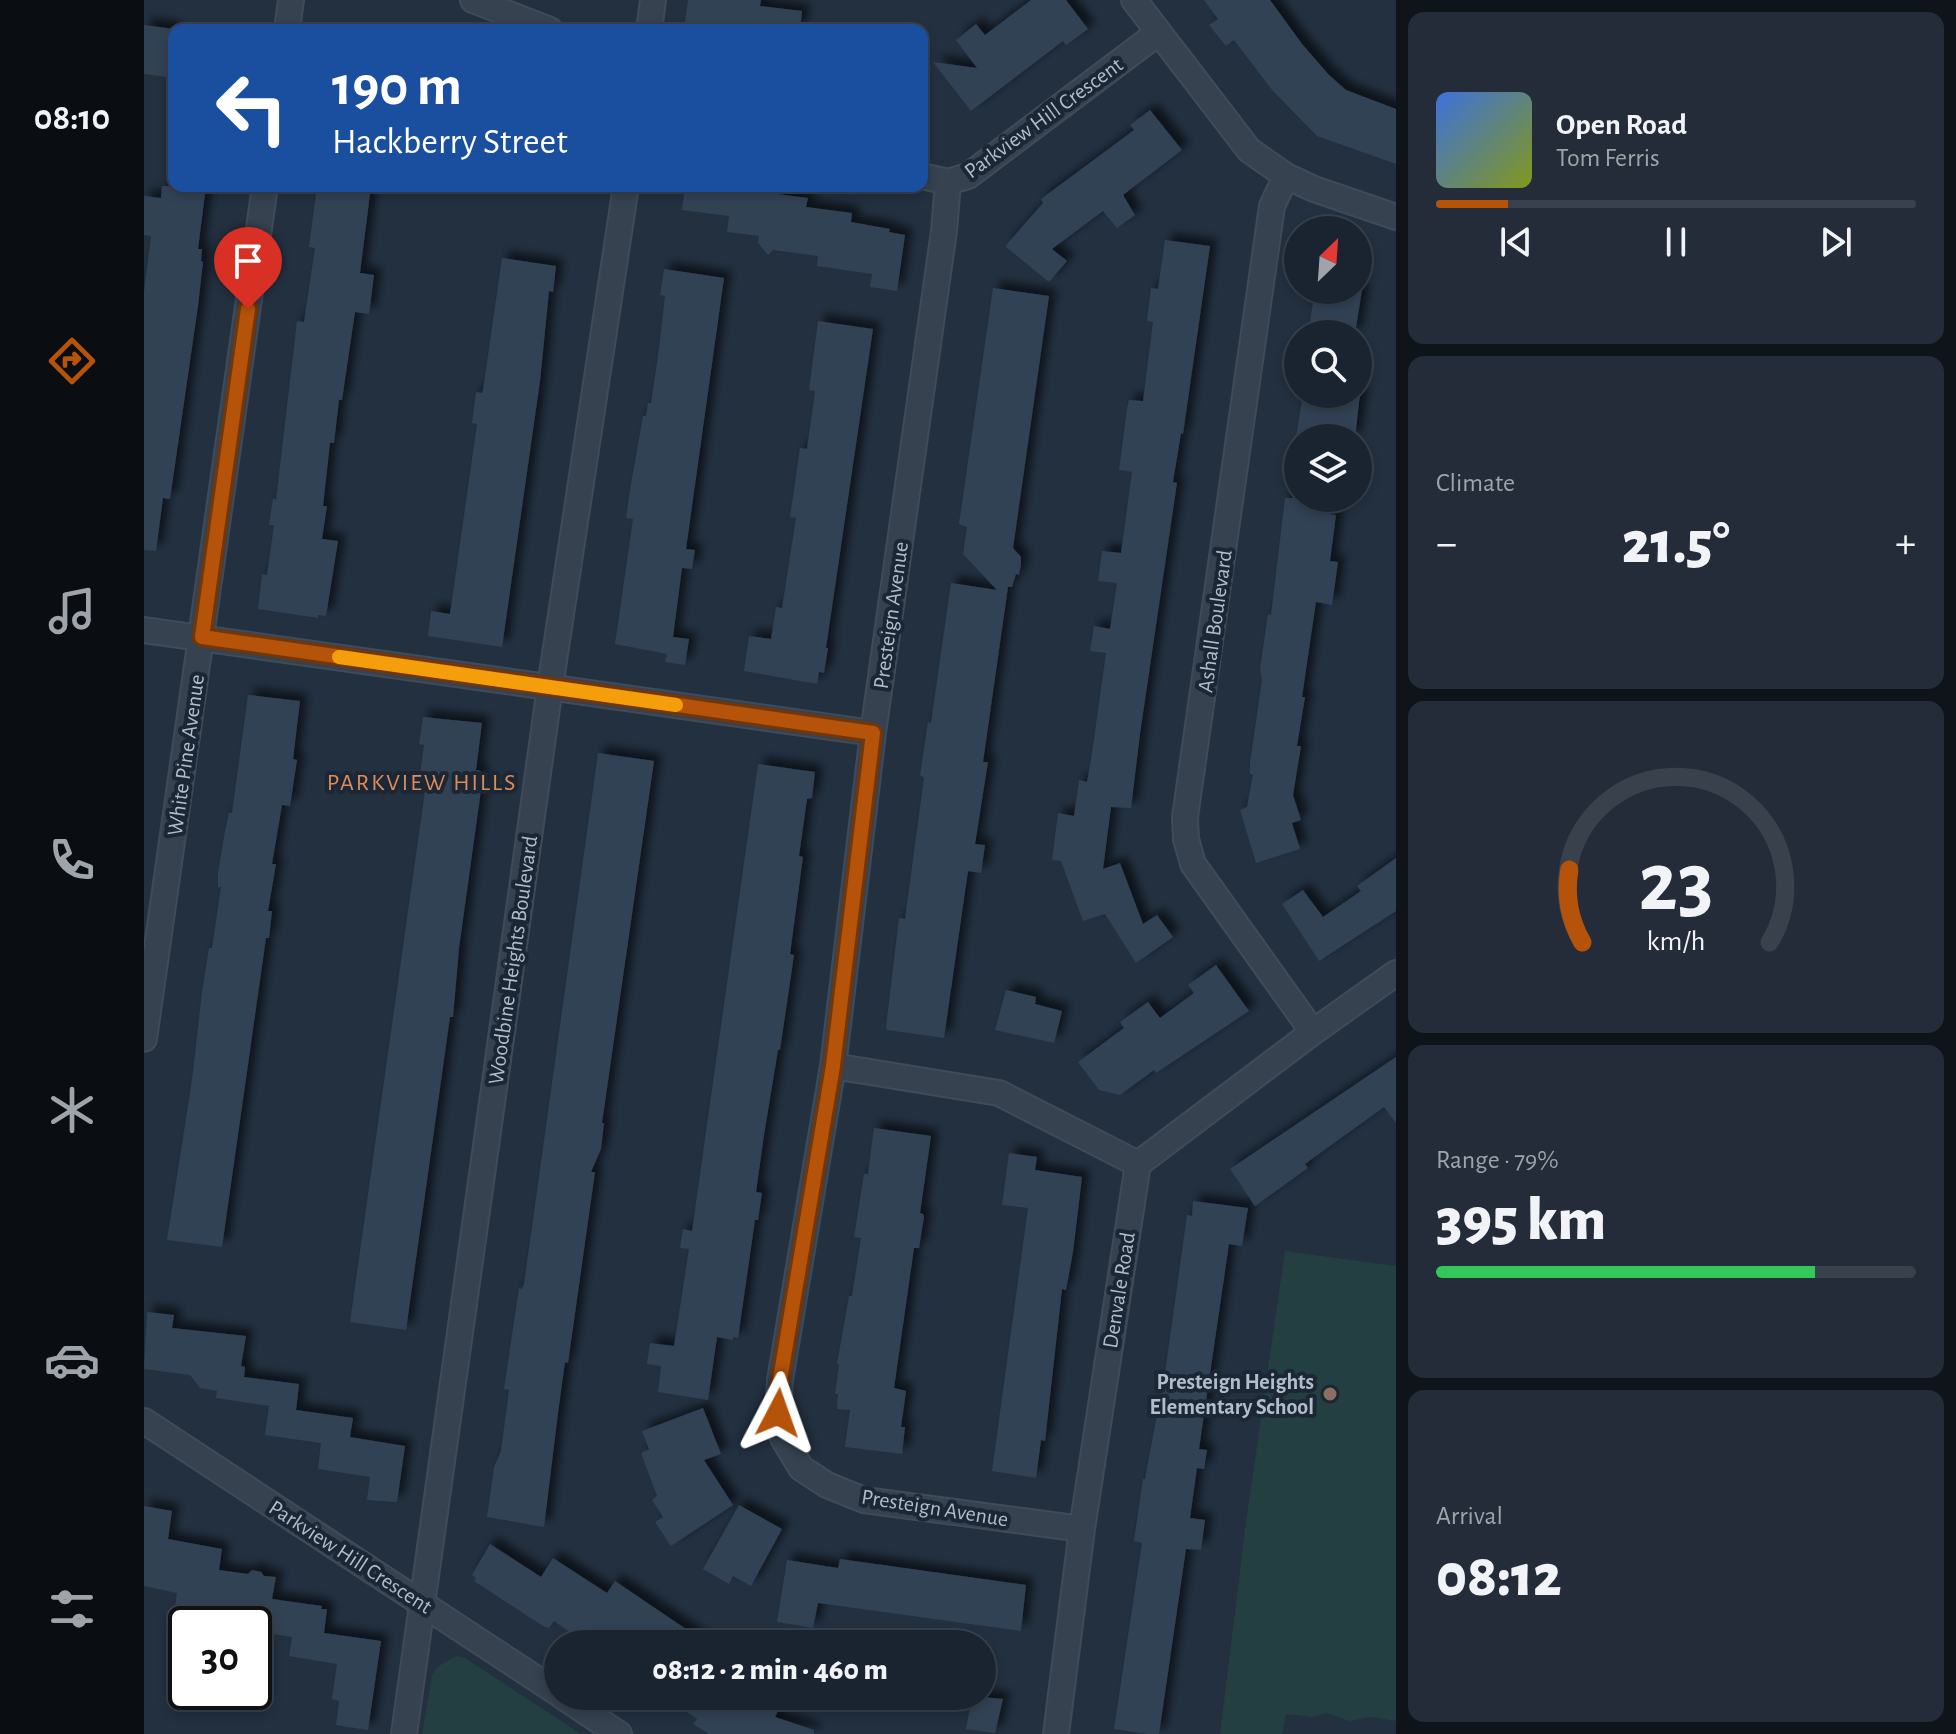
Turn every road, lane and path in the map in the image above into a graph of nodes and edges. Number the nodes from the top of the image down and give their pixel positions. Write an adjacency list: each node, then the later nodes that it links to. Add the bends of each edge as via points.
1 (291, 0): 5 (street)
2 (473, 0): 6 (street)
3 (653, 0): 7 (street)
4 (1134, 0): 8 (street)
5 (288, 24)
6 (535, 24)
7 (650, 24)
8 (1158, 33): 9 (street, via 1249,150); 11 (street, Parkview Hill Crescent, via 988,163)
9 (1286, 176): 14 (street); 20 (street, Ashall Boulevard, via 1272,206 1185,817 1193,864)
10 (928, 177): 11 (street, Parkview Hill Crescent)
11 (948, 182): 18 (street, Presteign Avenue)
12 (264, 192): 16 (street, White Pine Avenue)
13 (625, 192): 17 (street, Woodbine Heights Boulevard)
14 (1396, 217)
15 (144, 630): 16 (street)
16 (202, 637): 17 (street); 21 (street, White Pine Avenue)
17 (550, 687): 18 (street); 26 (street, Woodbine Heights Boulevard)
18 (873, 733): 22 (street, Presteign Avenue)
19 (1396, 973): 20 (street)
20 (1313, 1032): 23 (street)
21 (144, 1039)
22 (833, 1066): 23 (street, via 999,1093); 25 (street, Presteign Avenue, via 780,1380 783,1438 801,1468 864,1500)
23 (1138, 1164): 25 (street, Denvale Road)
24 (144, 1421): 26 (street, Parkview Hill Crescent)
25 (1082, 1529): 31 (street, Denvale Road)
26 (423, 1603): 27 (street, Parkview Hill Crescent); 29 (street, Woodbine Heights Boulevard)
27 (544, 1684)
28 (583, 1710): 30 (street, Parkview Hill Crescent)
29 (404, 1734)
30 (619, 1734)
31 (1056, 1734)

